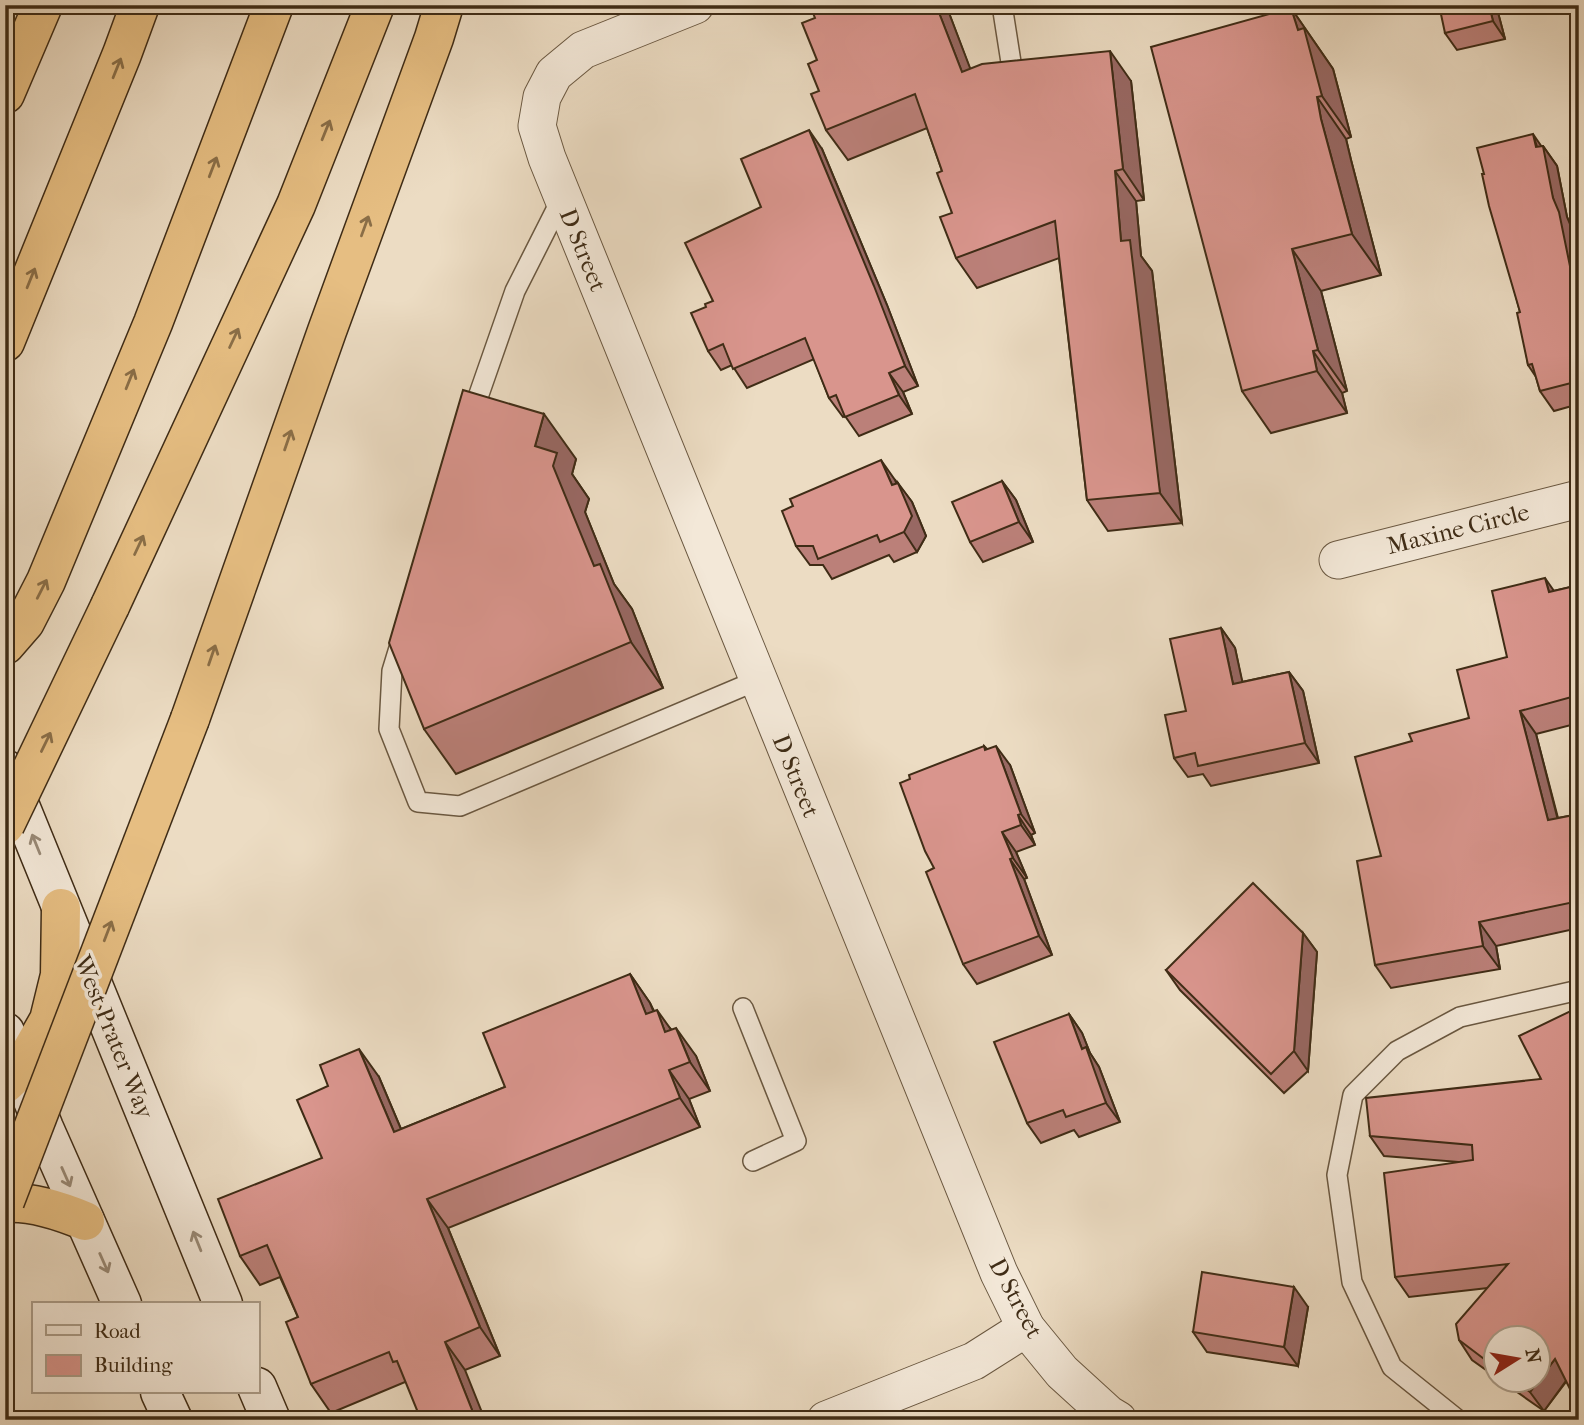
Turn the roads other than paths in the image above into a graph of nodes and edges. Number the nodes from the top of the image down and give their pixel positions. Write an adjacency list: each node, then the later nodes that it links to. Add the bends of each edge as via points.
1 (43, 5): 9 (highway)
2 (141, 5): 11 (highway, one-way to 2)
3 (274, 5): 16 (highway, one-way to 3, via 25,622 46,581 153,323)
4 (375, 5): 19 (highway, one-way to 4, bridge, via 296,205)
5 (444, 5): 26 (highway, one-way to 5, bridge, via 190,719)
6 (695, 5): 10 (street, D Street, via 583,50 554,74 542,97 537,126)
7 (1002, 5): 8 (lane)
8 (1013, 75)
9 (5, 94)
10 (562, 198): 12 (lane, via 515,291); 17 (street, D Street)
11 (5, 342)
12 (465, 436)
13 (1579, 499): 14 (street, Maxine Circle)
14 (1338, 560)
15 (408, 619): 17 (lane, via 392,671 389,729 418,802 460,806)
16 (5, 645)
17 (758, 680): 30 (street, D Street, via 999,1273)
18 (5, 769): 20 (main road, West Prater Way, one-way to 18)
19 (5, 825)
20 (61, 908): 24 (highway, via 60,975 49,1020); 29 (main road, West Prater Way, one-way to 20)
21 (1579, 990): 37 (lane, via 1460,1017 1397,1051 1353,1095 1337,1175 1352,1282 1392,1367)
22 (743, 1008): 25 (lane, via 796,1140)
23 (5, 1032): 24 (main road)
24 (13, 1077): 27 (main road, one-way to 27)
25 (753, 1161)
26 (5, 1202): 27 (highway, via 59,1211)
27 (85, 1221): 28 (main road, one-way to 28)
28 (121, 1302)
29 (222, 1302)
30 (1026, 1328): 35 (street, via 974,1361); 36 (street, D Street, via 1062,1372)
31 (259, 1392): 34 (main road)
32 (161, 1394): 33 (main road)
33 (173, 1420)
34 (271, 1420)
35 (826, 1420)
36 (1118, 1420)
37 (1458, 1420)

